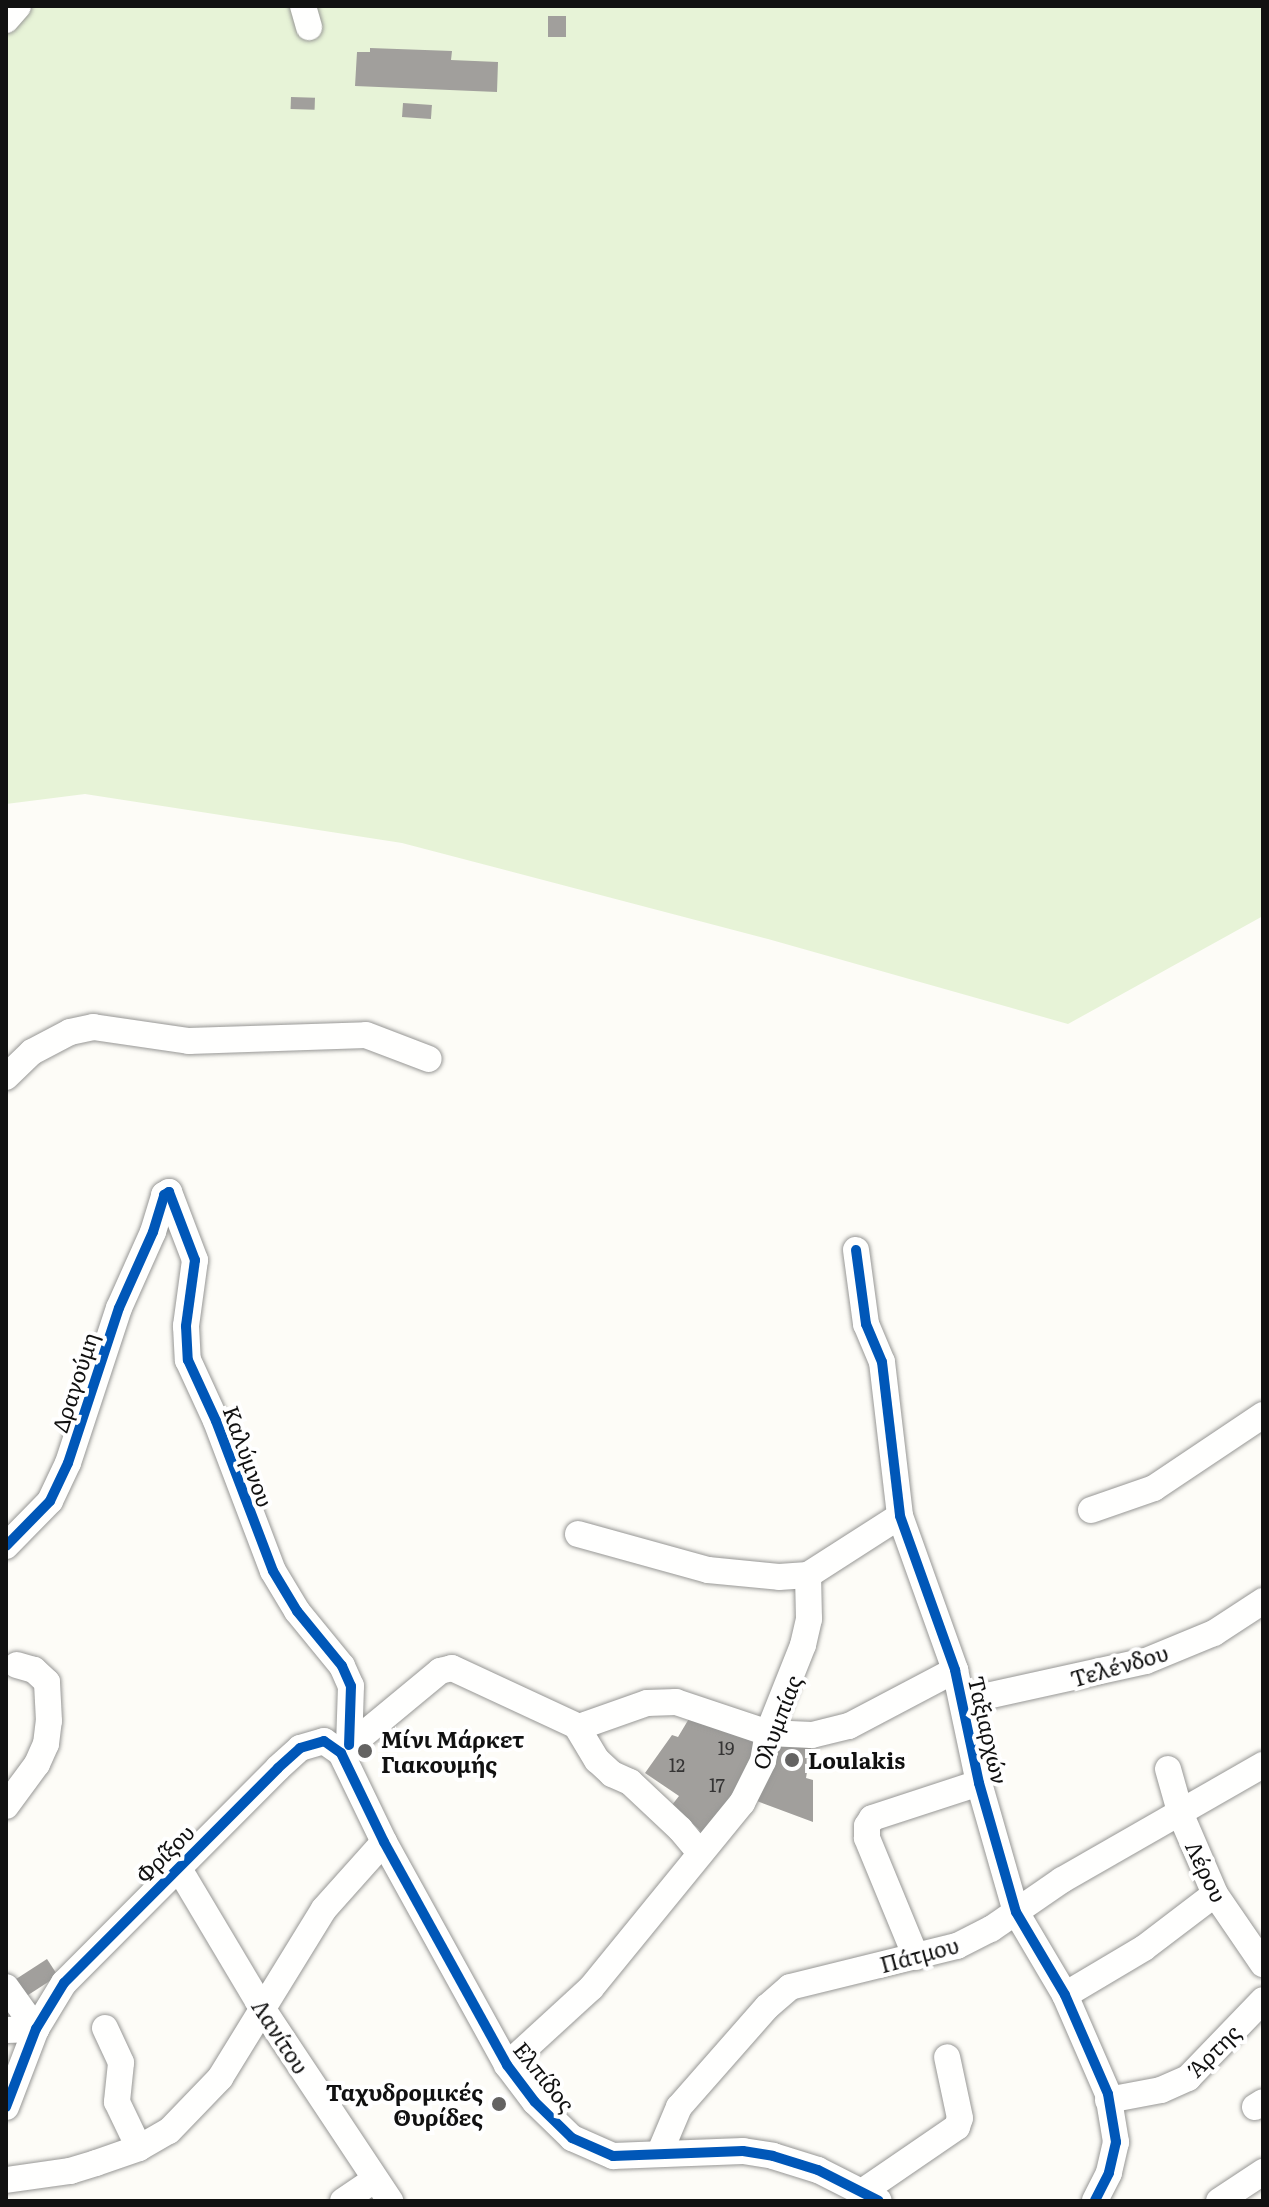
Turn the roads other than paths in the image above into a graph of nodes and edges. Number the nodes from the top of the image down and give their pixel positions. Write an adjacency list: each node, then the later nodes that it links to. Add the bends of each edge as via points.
1 (18, 6): 2 (street)
2 (6, 20)
3 (429, 1059): 4 (street, via 366,1035 189,1041 93,1027 41,1047)
4 (6, 1077)
5 (156, 1217): 11 (street, Δραγούμη, via 119,1308 68,1463 50,1501); 19 (street, Καλύμνου, via 169,1192 195,1260 186,1326 188,1360 273,1571 351,1686)
6 (856, 1250): 9 (street, Ταξιαρχών, via 866,1324 882,1362)
7 (1260, 1424): 8 (street, via 1154,1488)
8 (1091, 1510)
9 (900, 1516): 12 (street); 15 (street, Ταξιαρχών)
10 (578, 1534): 12 (street, via 708,1570 766,1577)
11 (6, 1546)
12 (808, 1575): 18 (street, Ολυμπίας, via 809,1619 803,1645)
13 (1263, 1601): 16 (street, Τελένδου, via 1214,1633 1146,1661)
14 (17, 1665): 23 (street, via 34,1670 47,1682 49,1721 37,1764)
15 (955, 1670): 16 (street, Ταξιαρχών); 18 (street, via 849,1726 812,1735)
16 (964, 1701): 22 (street, Ταξιαρχών)
17 (577, 1727): 18 (street, via 647,1703 676,1702); 19 (street, via 452,1668 440,1671); 26 (street, via 597,1760 630,1782)
18 (768, 1733): 26 (street, Ολυμπίας, via 763,1761 742,1803)
19 (345, 1749): 25 (street, Ελπίδος); 27 (street, Φρίξου, via 324,1741 300,1748)
20 (1263, 1765): 24 (street, Πάτμου)
21 (1168, 1769): 24 (street, Λέρου)
22 (979, 1783): 29 (street, Ταξιαρχών); 30 (street, via 872,1818 867,1826 867,1838)
23 (6, 1806)
24 (1181, 1815): 28 (street, Λέρου); 29 (street, Πάτμου, via 1062,1880)
25 (384, 1842): 35 (street, via 324,1909); 40 (street, Ελπίδος)
26 (699, 1852): 40 (street, Ολυμπίας, via 591,1988)
27 (178, 1867): 35 (street, Λανίτου); 37 (street, Φρίξου, via 64,1983)
28 (1215, 1894): 31 (street, Λέρου); 33 (street, via 1144,1948)
29 (1016, 1912): 30 (street, Πάτμου, via 957,1946); 33 (street, Ταξιαρχών)
30 (916, 1957): 44 (street, Πάτμου, via 800,1982 782,1992 679,2107)
31 (1263, 1964)
32 (6, 1987): 37 (street)
33 (1065, 1995): 41 (street, Ταξιαρχών)
34 (1263, 2000): 41 (street, Άρτης, via 1188,2078 1161,2090)
35 (262, 2008): 43 (street, via 220,2078 169,2131); 47 (street, Λανίτου)
36 (105, 2028): 43 (street, via 121,2063 117,2102)
37 (36, 2029): 38 (street); 42 (street, Φρίξου)
38 (6, 2030)
39 (947, 2057): 48 (street, via 960,2118 957,2127)
40 (507, 2065): 44 (street, Ελπίδος, via 572,2138 613,2156)
41 (1108, 2100): 50 (street, Ταξιαρχών, via 1116,2142)
42 (6, 2107)
43 (139, 2148): 46 (street, via 70,2171)
44 (660, 2152): 48 (street, Ελπίδος, via 773,2156 818,2170)
45 (1263, 2172): 51 (street)
46 (6, 2180)
47 (382, 2190): 49 (street)
48 (871, 2196)
49 (343, 2201)
50 (1095, 2201)
51 (1219, 2201)

